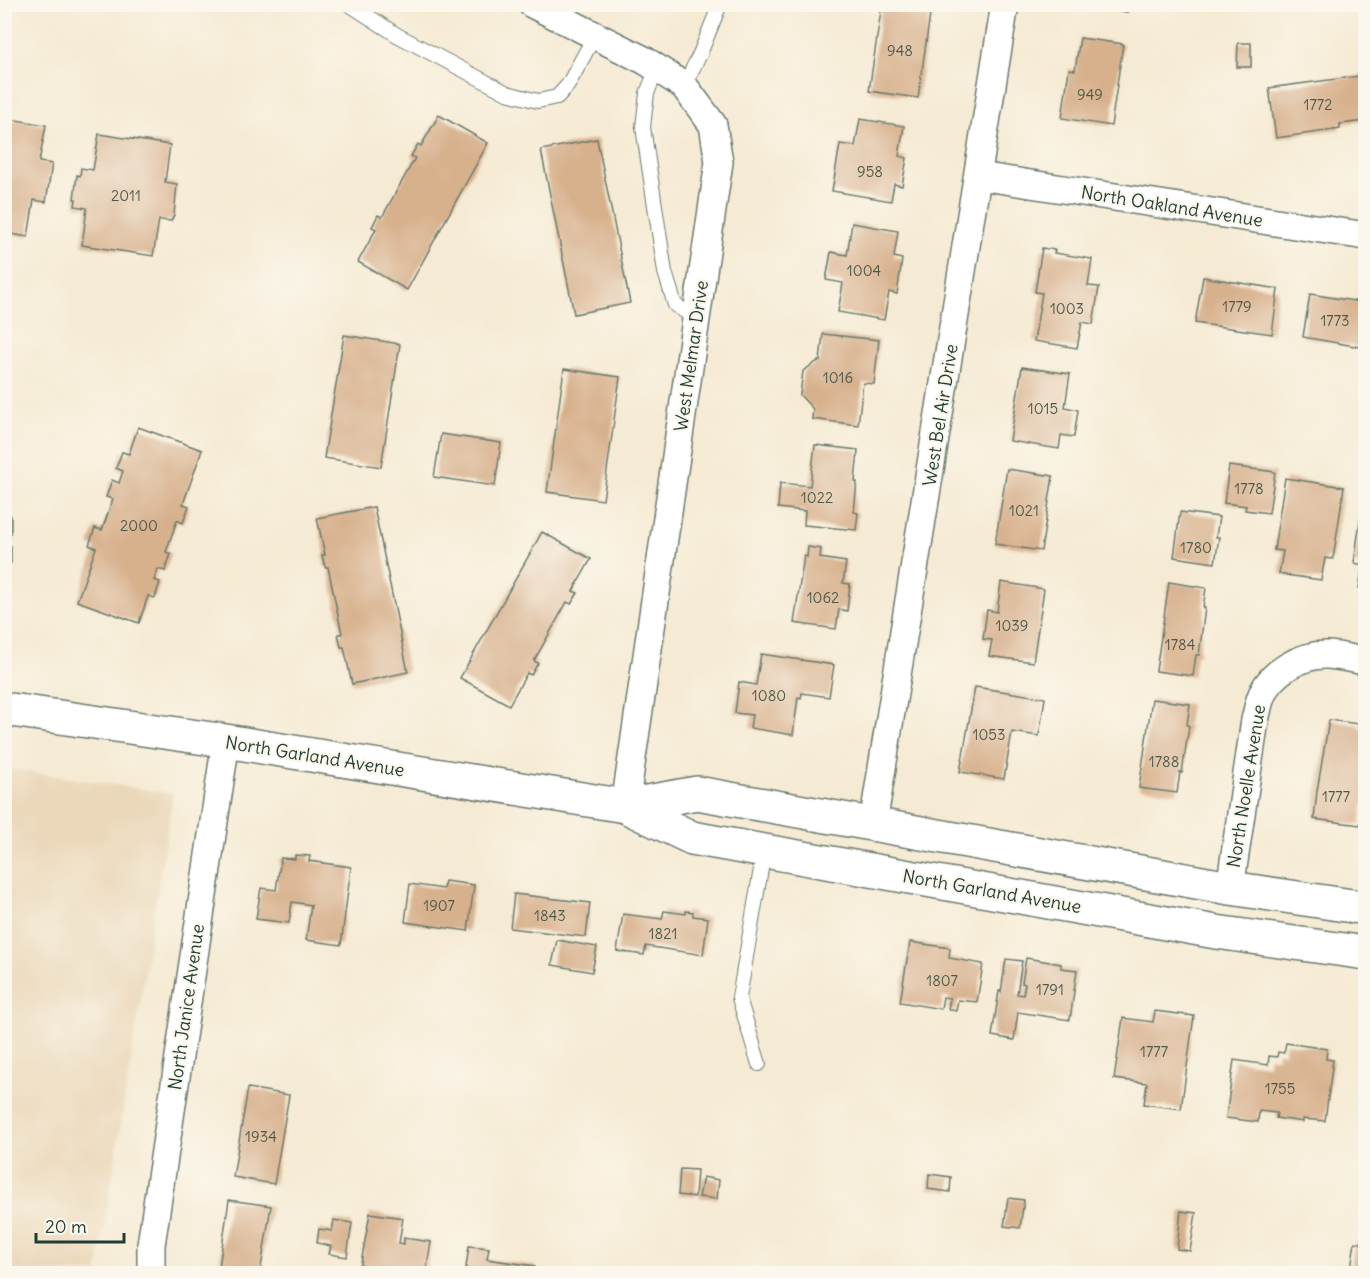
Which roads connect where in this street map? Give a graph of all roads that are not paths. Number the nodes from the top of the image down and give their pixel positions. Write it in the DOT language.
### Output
graph roads {
  1 [pos="349,4"];
  2 [pos="532,4"];
  3 [pos="720,4"];
  4 [pos="1005,4"];
  5 [pos="595,36"];
  6 [pos="657,69"];
  7 [pos="684,86"];
  8 [pos="979,176"];
  9 [pos="1365,236"];
  10 [pos="697,319"];
  11 [pos="1365,661"];
  12 [pos="4,709"];
  13 [pos="226,741"];
  14 [pos="625,806"];
  15 [pos="873,824"];
  16 [pos="764,851"];
  17 [pos="1230,888"];
  18 [pos="1365,908"];
  19 [pos="1365,952"];
  20 [pos="759,1064"];
  21 [pos="151,1274"];
  1 -- 5 [label="lane"];
  2 -- 5 [label="street, West Melmar Drive"];
  3 -- 7 [label="lane"];
  4 -- 8 [label="street, West Bel Air Drive"];
  5 -- 6 [label="street, West Melmar Drive"];
  6 -- 7 [label="street, West Melmar Drive"];
  6 -- 10 [label="lane"];
  7 -- 10 [label="street, West Melmar Drive"];
  8 -- 9 [label="street, North Oakland Avenue"];
  8 -- 15 [label="street, West Bel Air Drive"];
  10 -- 14 [label="street, West Melmar Drive"];
  11 -- 17 [label="street, North Noelle Avenue"];
  12 -- 13 [label="main road, North Garland Avenue"];
  13 -- 14 [label="main road, North Garland Avenue"];
  13 -- 21 [label="street, North Janice Avenue"];
  14 -- 15 [label="main road, North Garland Avenue"];
  14 -- 16 [label="main road, North Garland Avenue"];
  15 -- 17 [label="main road, North Garland Avenue"];
  16 -- 19 [label="main road, North Garland Avenue"];
  16 -- 20 [label="lane"];
  17 -- 18 [label="main road, North Garland Avenue"];
}
